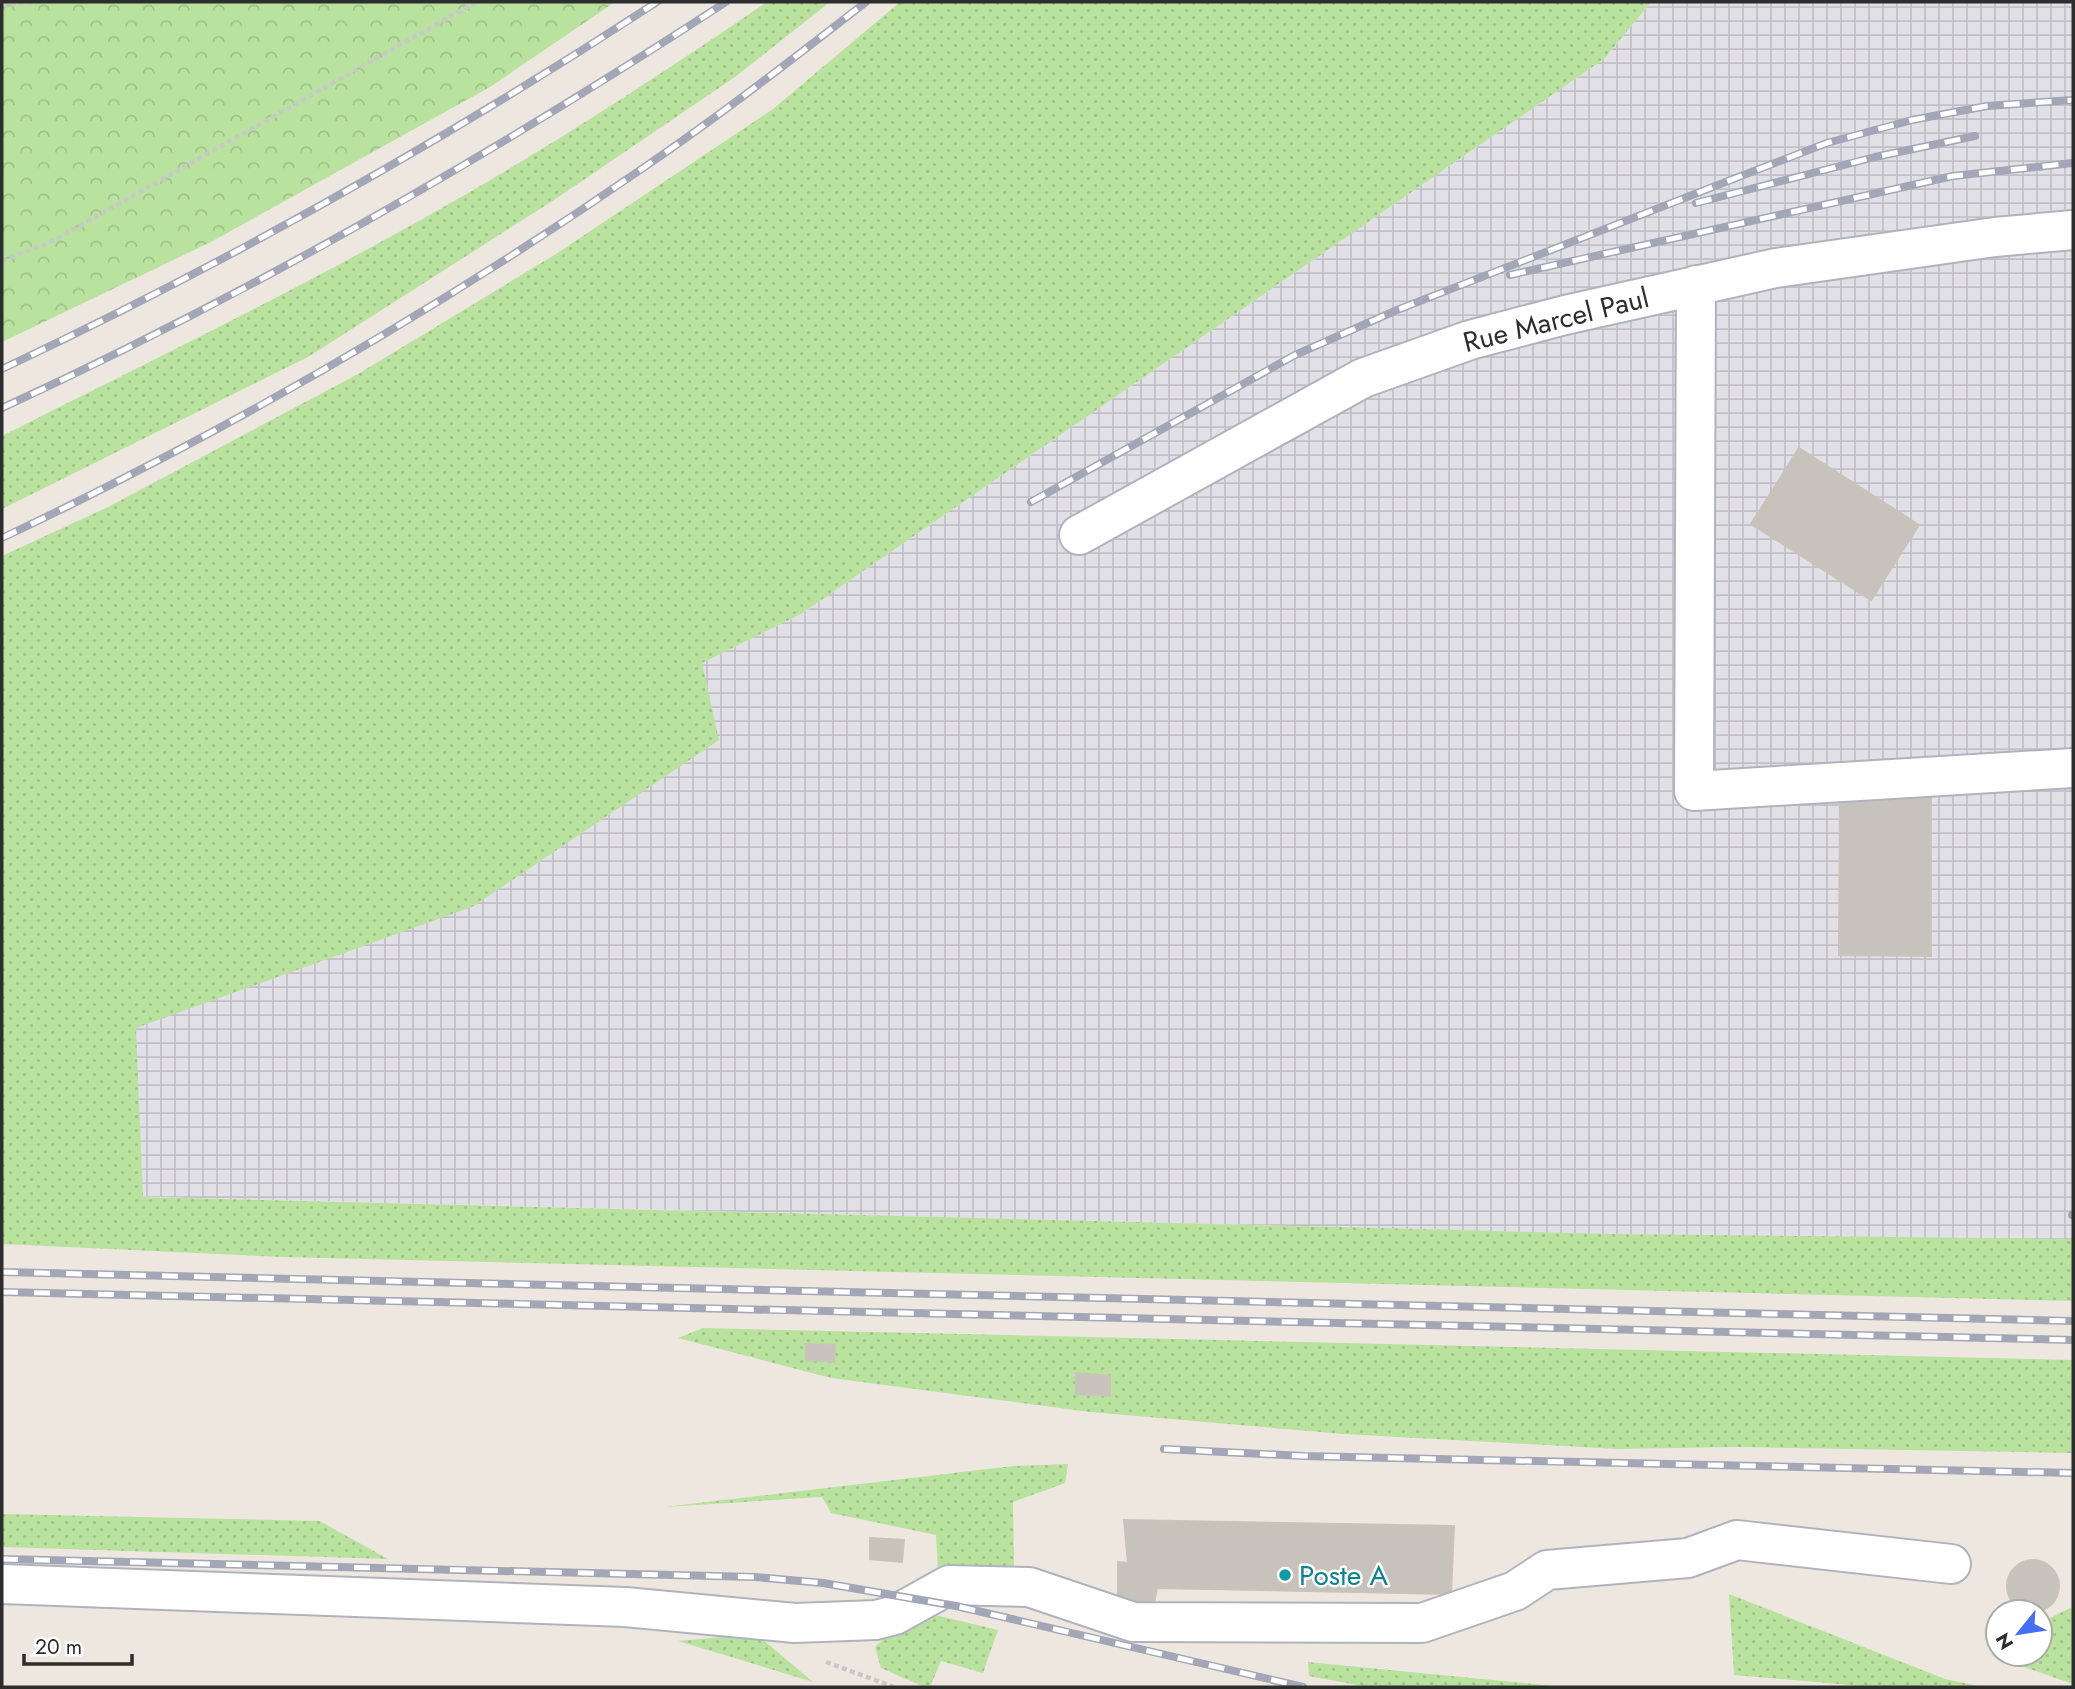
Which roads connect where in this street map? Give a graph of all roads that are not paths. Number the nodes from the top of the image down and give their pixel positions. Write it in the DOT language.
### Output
graph roads {
  1 [pos="2073,230"];
  2 [pos="1696,285"];
  3 [pos="1079,535"];
  4 [pos="2073,768"];
  5 [pos="1951,1563"];
  6 [pos="2,1584"];
  1 -- 2 [label="street, Rue Marcel Paul"];
  2 -- 3 [label="street, Rue Marcel Paul"];
  2 -- 4 [label="street"];
  5 -- 6 [label="street"];
}
